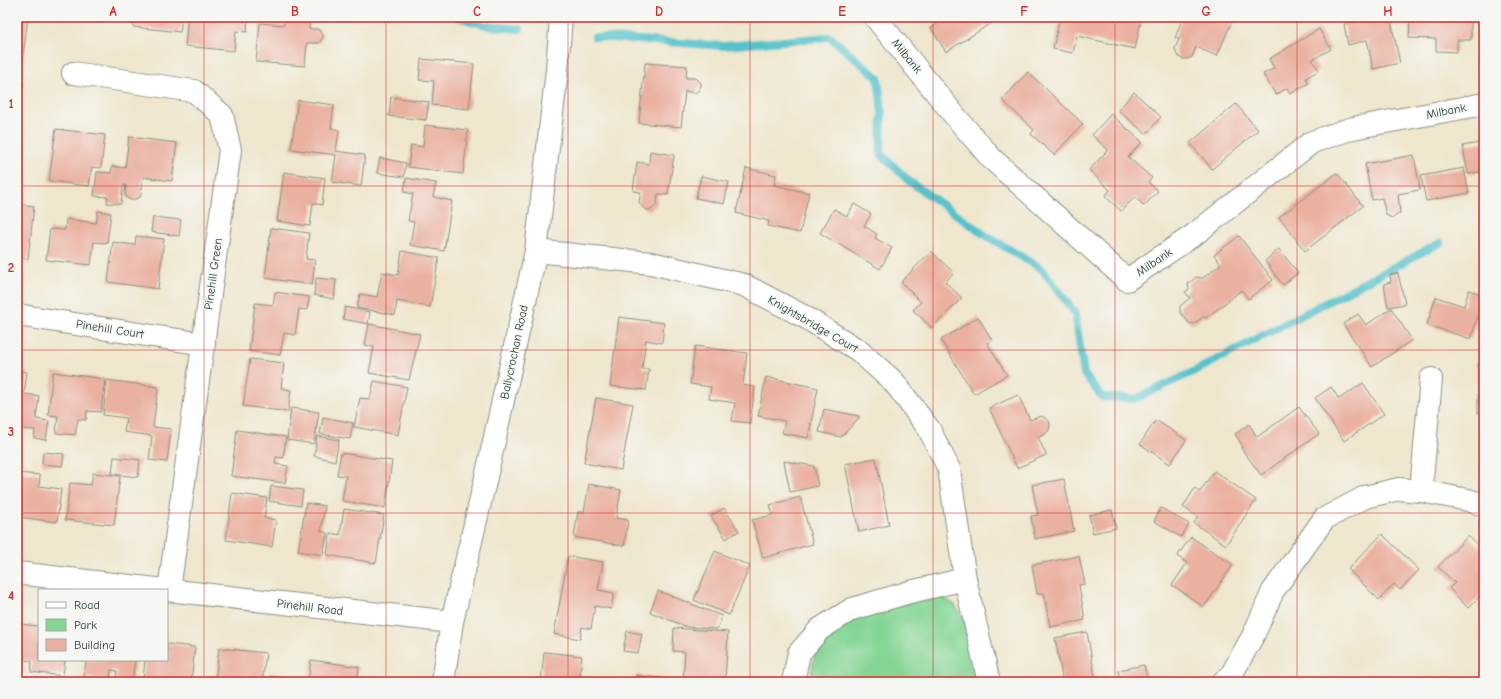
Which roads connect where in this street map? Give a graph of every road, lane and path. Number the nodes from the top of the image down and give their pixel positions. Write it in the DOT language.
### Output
graph roads {
  1 [pos="561,17"];
  2 [pos="875,17"];
  3 [pos="73,73"];
  4 [pos="1484,104"];
  5 [pos="536,251"];
  6 [pos="17,315"];
  7 [pos="204,344"];
  8 [pos="1430,379"];
  9 [pos="1421,491"];
  10 [pos="1484,505"];
  11 [pos="17,573"];
  12 [pos="965,579"];
  13 [pos="158,589"];
  14 [pos="167,589"];
  15 [pos="168,590"];
  16 [pos="452,622"];
  17 [pos="1230,680"];
  18 [pos="443,682"];
  19 [pos="793,682"];
  20 [pos="989,682"];
  1 -- 5 [label="street, Ballycrochan Road"];
  2 -- 4 [label="street, Milbank"];
  3 -- 7 [label="street, Pinehill Green"];
  5 -- 12 [label="street, Knightsbridge Court"];
  5 -- 16 [label="street, Ballycrochan Road"];
  6 -- 7 [label="street, Pinehill Court"];
  7 -- 14 [label="street, Pinehill Green"];
  8 -- 9 [label="street"];
  9 -- 10 [label="street"];
  9 -- 17 [label="street"];
  11 -- 13 [label="street, Pinehill Road"];
  12 -- 19 [label="street"];
  12 -- 20 [label="street, Knightsbridge Court"];
  15 -- 16 [label="street, Pinehill Road"];
  16 -- 18 [label="street, Ballycrochan Road"];
}
